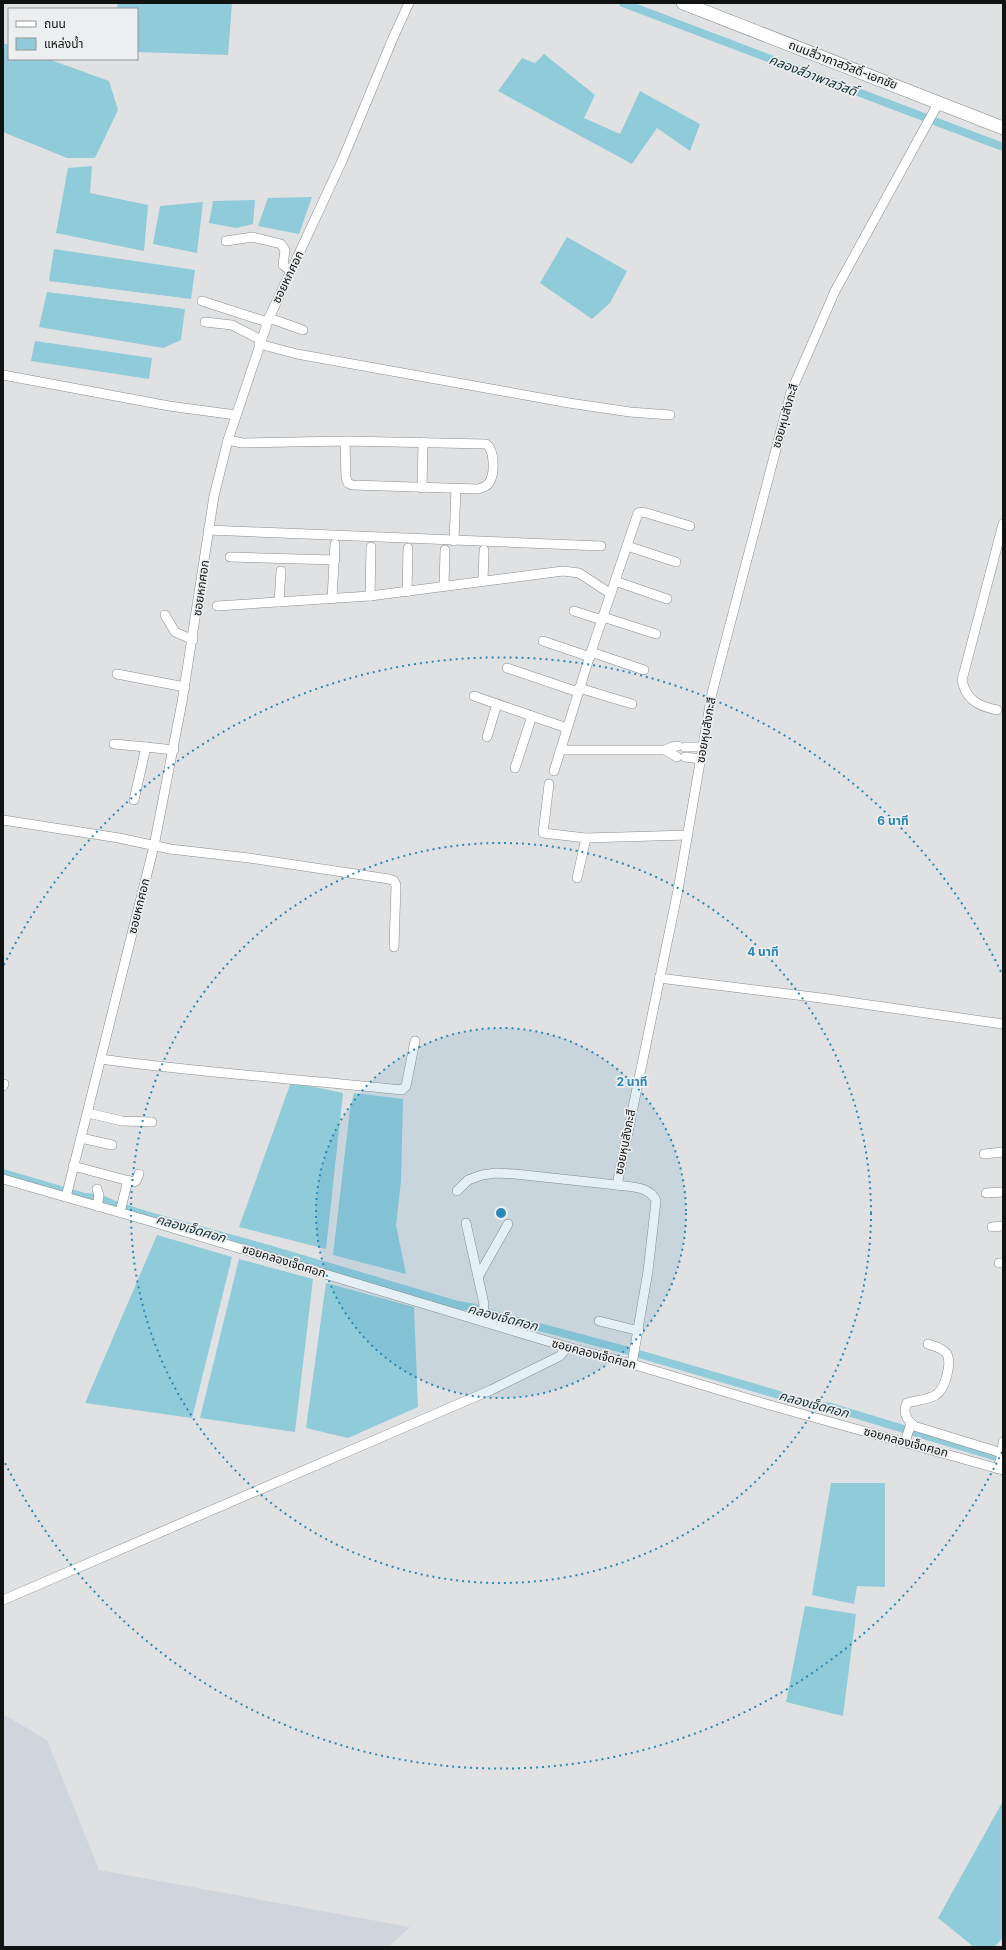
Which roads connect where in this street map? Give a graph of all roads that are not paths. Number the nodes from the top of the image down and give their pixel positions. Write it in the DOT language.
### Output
graph roads {
  1 [pos="409,3"];
  2 [pos="683,3"];
  3 [pos="938,105"];
  4 [pos="1003,128"];
  5 [pos="226,241"];
  6 [pos="291,270"];
  7 [pos="202,301"];
  8 [pos="270,320"];
  9 [pos="205,322"];
  10 [pos="303,330"];
  11 [pos="264,345"];
  12 [pos="3,375"];
  13 [pos="236,415"];
  14 [pos="670,415"];
  15 [pos="345,441"];
  16 [pos="234,442"];
  17 [pos="423,442"];
  18 [pos="422,488"];
  19 [pos="456,489"];
  20 [pos="1003,524"];
  21 [pos="690,526"];
  22 [pos="215,530"];
  23 [pos="454,541"];
  24 [pos="336,544"];
  25 [pos="601,546"];
  26 [pos="626,546"];
  27 [pos="371,547"];
  28 [pos="408,548"];
  29 [pos="446,550"];
  30 [pos="484,550"];
  31 [pos="230,557"];
  32 [pos="334,560"];
  33 [pos="676,562"];
  34 [pos="281,571"];
  35 [pos="483,581"];
  36 [pos="615,581"];
  37 [pos="444,586"];
  38 [pos="407,592"];
  39 [pos="610,594"];
  40 [pos="370,596"];
  41 [pos="667,598"];
  42 [pos="332,599"];
  43 [pos="279,602"];
  44 [pos="217,606"];
  45 [pos="574,611"];
  46 [pos="164,615"];
  47 [pos="602,618"];
  48 [pos="656,634"];
  49 [pos="193,640"];
  50 [pos="543,641"];
  51 [pos="590,654"];
  52 [pos="507,668"];
  53 [pos="644,670"];
  54 [pos="117,674"];
  55 [pos="185,687"];
  56 [pos="579,690"];
  57 [pos="474,696"];
  58 [pos="497,704"];
  59 [pos="632,704"];
  60 [pos="997,710"];
  61 [pos="532,716"];
  62 [pos="567,728"];
  63 [pos="487,737"];
  64 [pos="114,744"];
  65 [pos="146,747"];
  66 [pos="702,747"];
  67 [pos="174,750"];
  68 [pos="560,750"];
  69 [pos="665,750"];
  70 [pos="700,759"];
  71 [pos="515,768"];
  72 [pos="554,771"];
  73 [pos="549,784"];
  74 [pos="134,800"];
  75 [pos="3,820"];
  76 [pos="688,835"];
  77 [pos="586,838"];
  78 [pos="161,847"];
  79 [pos="577,878"];
  80 [pos="394,947"];
  81 [pos="665,978"];
  82 [pos="1003,1024"];
  83 [pos="415,1040"];
  84 [pos="101,1059"];
  85 [pos="94,1115"];
  86 [pos="152,1122"];
  87 [pos="87,1139"];
  88 [pos="112,1145"];
  89 [pos="1003,1152"];
  90 [pos="984,1154"];
  91 [pos="80,1167"];
  92 [pos="138,1174"];
  93 [pos="3,1179"];
  94 [pos="128,1180"];
  95 [pos="617,1185"];
  96 [pos="457,1191"];
  97 [pos="1003,1192"];
  98 [pos="986,1193"];
  99 [pos="66,1197"];
  100 [pos="121,1208"];
  101 [pos="466,1223"];
  102 [pos="508,1224"];
  103 [pos="1003,1226"];
  104 [pos="992,1227"];
  105 [pos="478,1277"];
  106 [pos="483,1315"];
  107 [pos="599,1321"];
  108 [pos="639,1331"];
  109 [pos="928,1344"];
  110 [pos="567,1347"];
  111 [pos="634,1358"];
  112 [pos="910,1426"];
  113 [pos="905,1442"];
  114 [pos="1003,1442"];
  115 [pos="1002,1458"];
  116 [pos="3,1600"];
  1 -- 6 [label="street, ซอยหกศอก"];
  2 -- 3 [label="street, ถนนสี่วาภาสวัสดิ์-เอกชัย"];
  3 -- 4 [label="street, ถนนสี่วาภาสวัสดิ์-เอกชัย"];
  3 -- 66 [label="street, ซอยหุบสังกะสี"];
  5 -- 6 [label="street"];
  6 -- 8 [label="street, ซอยหกศอก"];
  7 -- 8 [label="street"];
  8 -- 10 [label="street"];
  8 -- 11 [label="street, ซอยหกศอก"];
  9 -- 11 [label="street"];
  11 -- 13 [label="street, ซอยหกศอก"];
  11 -- 14 [label="street"];
  12 -- 13 [label="street"];
  13 -- 16 [label="street, ซอยหกศอก"];
  15 -- 16 [label="street"];
  15 -- 17 [label="street"];
  15 -- 18 [label="street"];
  16 -- 22 [label="street, ซอยหกศอก"];
  17 -- 18 [label="street"];
  17 -- 19 [label="street"];
  18 -- 19 [label="street"];
  19 -- 23 [label="street"];
  20 -- 60 [label="street"];
  21 -- 26 [label="street"];
  22 -- 23 [label="street"];
  22 -- 49 [label="street, ซอยหกศอก"];
  23 -- 25 [label="street"];
  24 -- 32 [label="street"];
  26 -- 33 [label="street"];
  26 -- 36 [label="street"];
  27 -- 40 [label="street"];
  28 -- 38 [label="street"];
  29 -- 37 [label="street"];
  30 -- 35 [label="street"];
  31 -- 32 [label="street"];
  32 -- 42 [label="street"];
  34 -- 43 [label="street"];
  35 -- 37 [label="street"];
  35 -- 39 [label="street"];
  36 -- 39 [label="street"];
  36 -- 41 [label="street"];
  37 -- 38 [label="street"];
  38 -- 40 [label="street"];
  39 -- 47 [label="street"];
  40 -- 42 [label="street"];
  42 -- 43 [label="street"];
  43 -- 44 [label="street"];
  45 -- 47 [label="street"];
  46 -- 49 [label="street"];
  47 -- 48 [label="street"];
  47 -- 51 [label="street"];
  49 -- 55 [label="street, ซอยหกศอก"];
  50 -- 51 [label="street"];
  51 -- 53 [label="street"];
  51 -- 56 [label="street"];
  52 -- 56 [label="street"];
  54 -- 55 [label="street"];
  55 -- 67 [label="street, ซอยหกศอก"];
  56 -- 59 [label="street"];
  56 -- 62 [label="street"];
  57 -- 58 [label="street"];
  58 -- 61 [label="street"];
  58 -- 63 [label="street"];
  61 -- 62 [label="street"];
  61 -- 71 [label="street"];
  62 -- 68 [label="street"];
  64 -- 65 [label="street"];
  65 -- 67 [label="street"];
  65 -- 74 [label="street"];
  66 -- 69 [label="street"];
  66 -- 70 [label="street, ซอยหุบสังกะสี"];
  67 -- 78 [label="street, ซอยหกศอก"];
  68 -- 69 [label="street"];
  68 -- 72 [label="street"];
  69 -- 70 [label="street"];
  70 -- 76 [label="street, ซอยหุบสังกะสี"];
  73 -- 77 [label="street"];
  75 -- 78 [label="street"];
  76 -- 77 [label="street"];
  76 -- 81 [label="street, ซอยหุบสังกะสี"];
  77 -- 79 [label="street"];
  78 -- 80 [label="street"];
  78 -- 84 [label="street, ซอยหกศอก"];
  81 -- 82 [label="street"];
  81 -- 95 [label="street, ซอยหุบสังกะสี"];
  83 -- 84 [label="street"];
  84 -- 85 [label="street, ซอยหกศอก"];
  85 -- 86 [label="street"];
  85 -- 87 [label="street, ซอยหกศอก"];
  87 -- 88 [label="street"];
  87 -- 91 [label="street, ซอยหกศอก"];
  89 -- 90 [label="street"];
  91 -- 94 [label="street"];
  91 -- 99 [label="street, ซอยหกศอก"];
  92 -- 94 [label="street"];
  93 -- 99 [label="street, ซอยคลองเจ็ดศอก"];
  94 -- 100 [label="street"];
  95 -- 96 [label="street"];
  95 -- 108 [label="street, ซอยหุบสังกะสี"];
  97 -- 98 [label="street"];
  99 -- 100 [label="street, ซอยคลองเจ็ดศอก"];
  100 -- 106 [label="street, ซอยคลองเจ็ดศอก"];
  101 -- 105 [label="street"];
  102 -- 105 [label="street"];
  103 -- 104 [label="street"];
  105 -- 106 [label="street"];
  106 -- 110 [label="street, ซอยคลองเจ็ดศอก"];
  107 -- 108 [label="street"];
  108 -- 111 [label="street, ซอยหุบสังกะสี"];
  109 -- 112 [label="street"];
  110 -- 111 [label="street, ซอยคลองเจ็ดศอก"];
  110 -- 116 [label="street"];
  111 -- 113 [label="street, ซอยคลองเจ็ดศอก"];
  112 -- 113 [label="street"];
  112 -- 115 [label="street"];
  113 -- 115 [label="street, ซอยคลองเจ็ดศอก"];
  114 -- 115 [label="street"];
}
